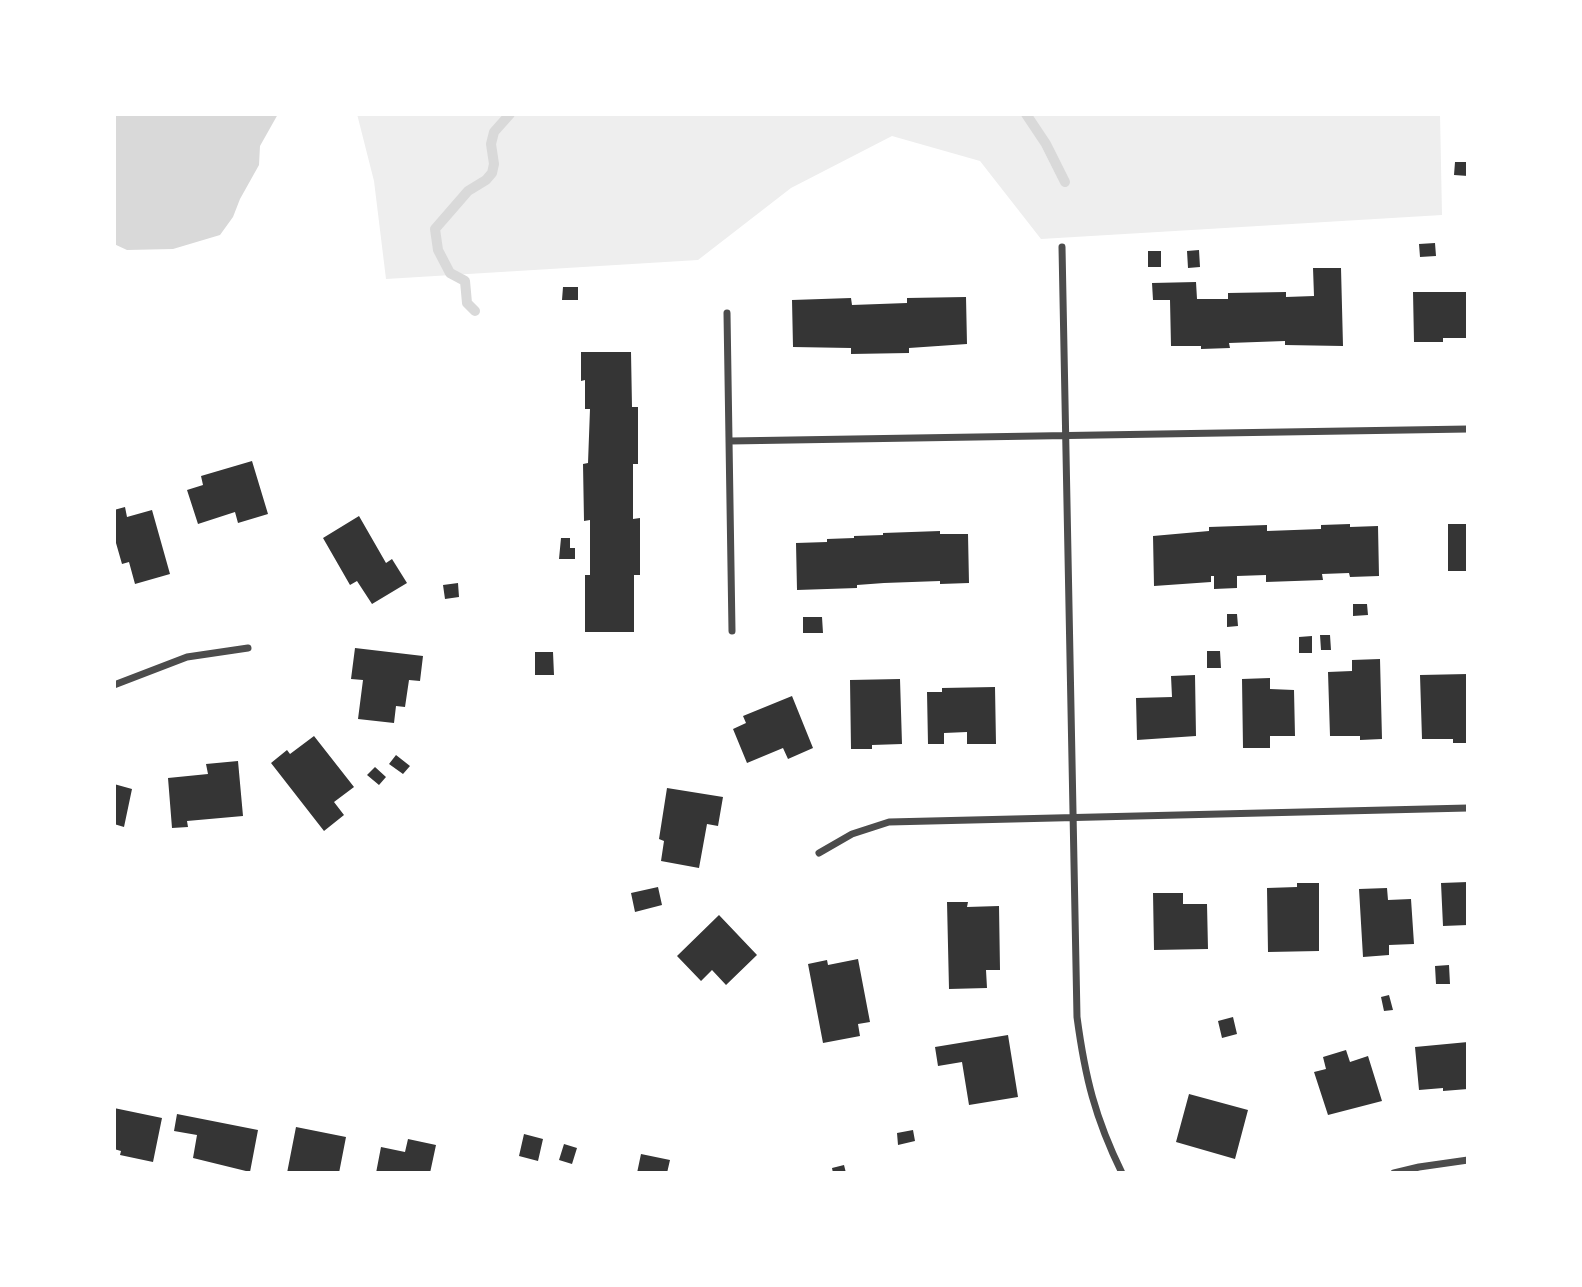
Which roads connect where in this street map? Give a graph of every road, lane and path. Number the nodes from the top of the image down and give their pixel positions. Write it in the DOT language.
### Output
graph roads {
  1 [pos="1062,247"];
  2 [pos="727,313"];
  3 [pos="1468,429"];
  4 [pos="1066,436"];
  5 [pos="730,441"];
  6 [pos="732,631"];
  7 [pos="248,648"];
  8 [pos="114,685"];
  9 [pos="1468,808"];
  10 [pos="1074,818"];
  11 [pos="819,853"];
  12 [pos="1468,1160"];
  13 [pos="1122,1173"];
  14 [pos="1394,1173"];
  1 -- 4 [label="street"];
  2 -- 5 [label="street"];
  3 -- 4 [label="street"];
  4 -- 5 [label="street"];
  4 -- 10 [label="street"];
  5 -- 6 [label="street"];
  7 -- 8 [label="street"];
  9 -- 10 [label="street"];
  10 -- 11 [label="street"];
  10 -- 13 [label="street"];
  12 -- 14 [label="street"];
}
